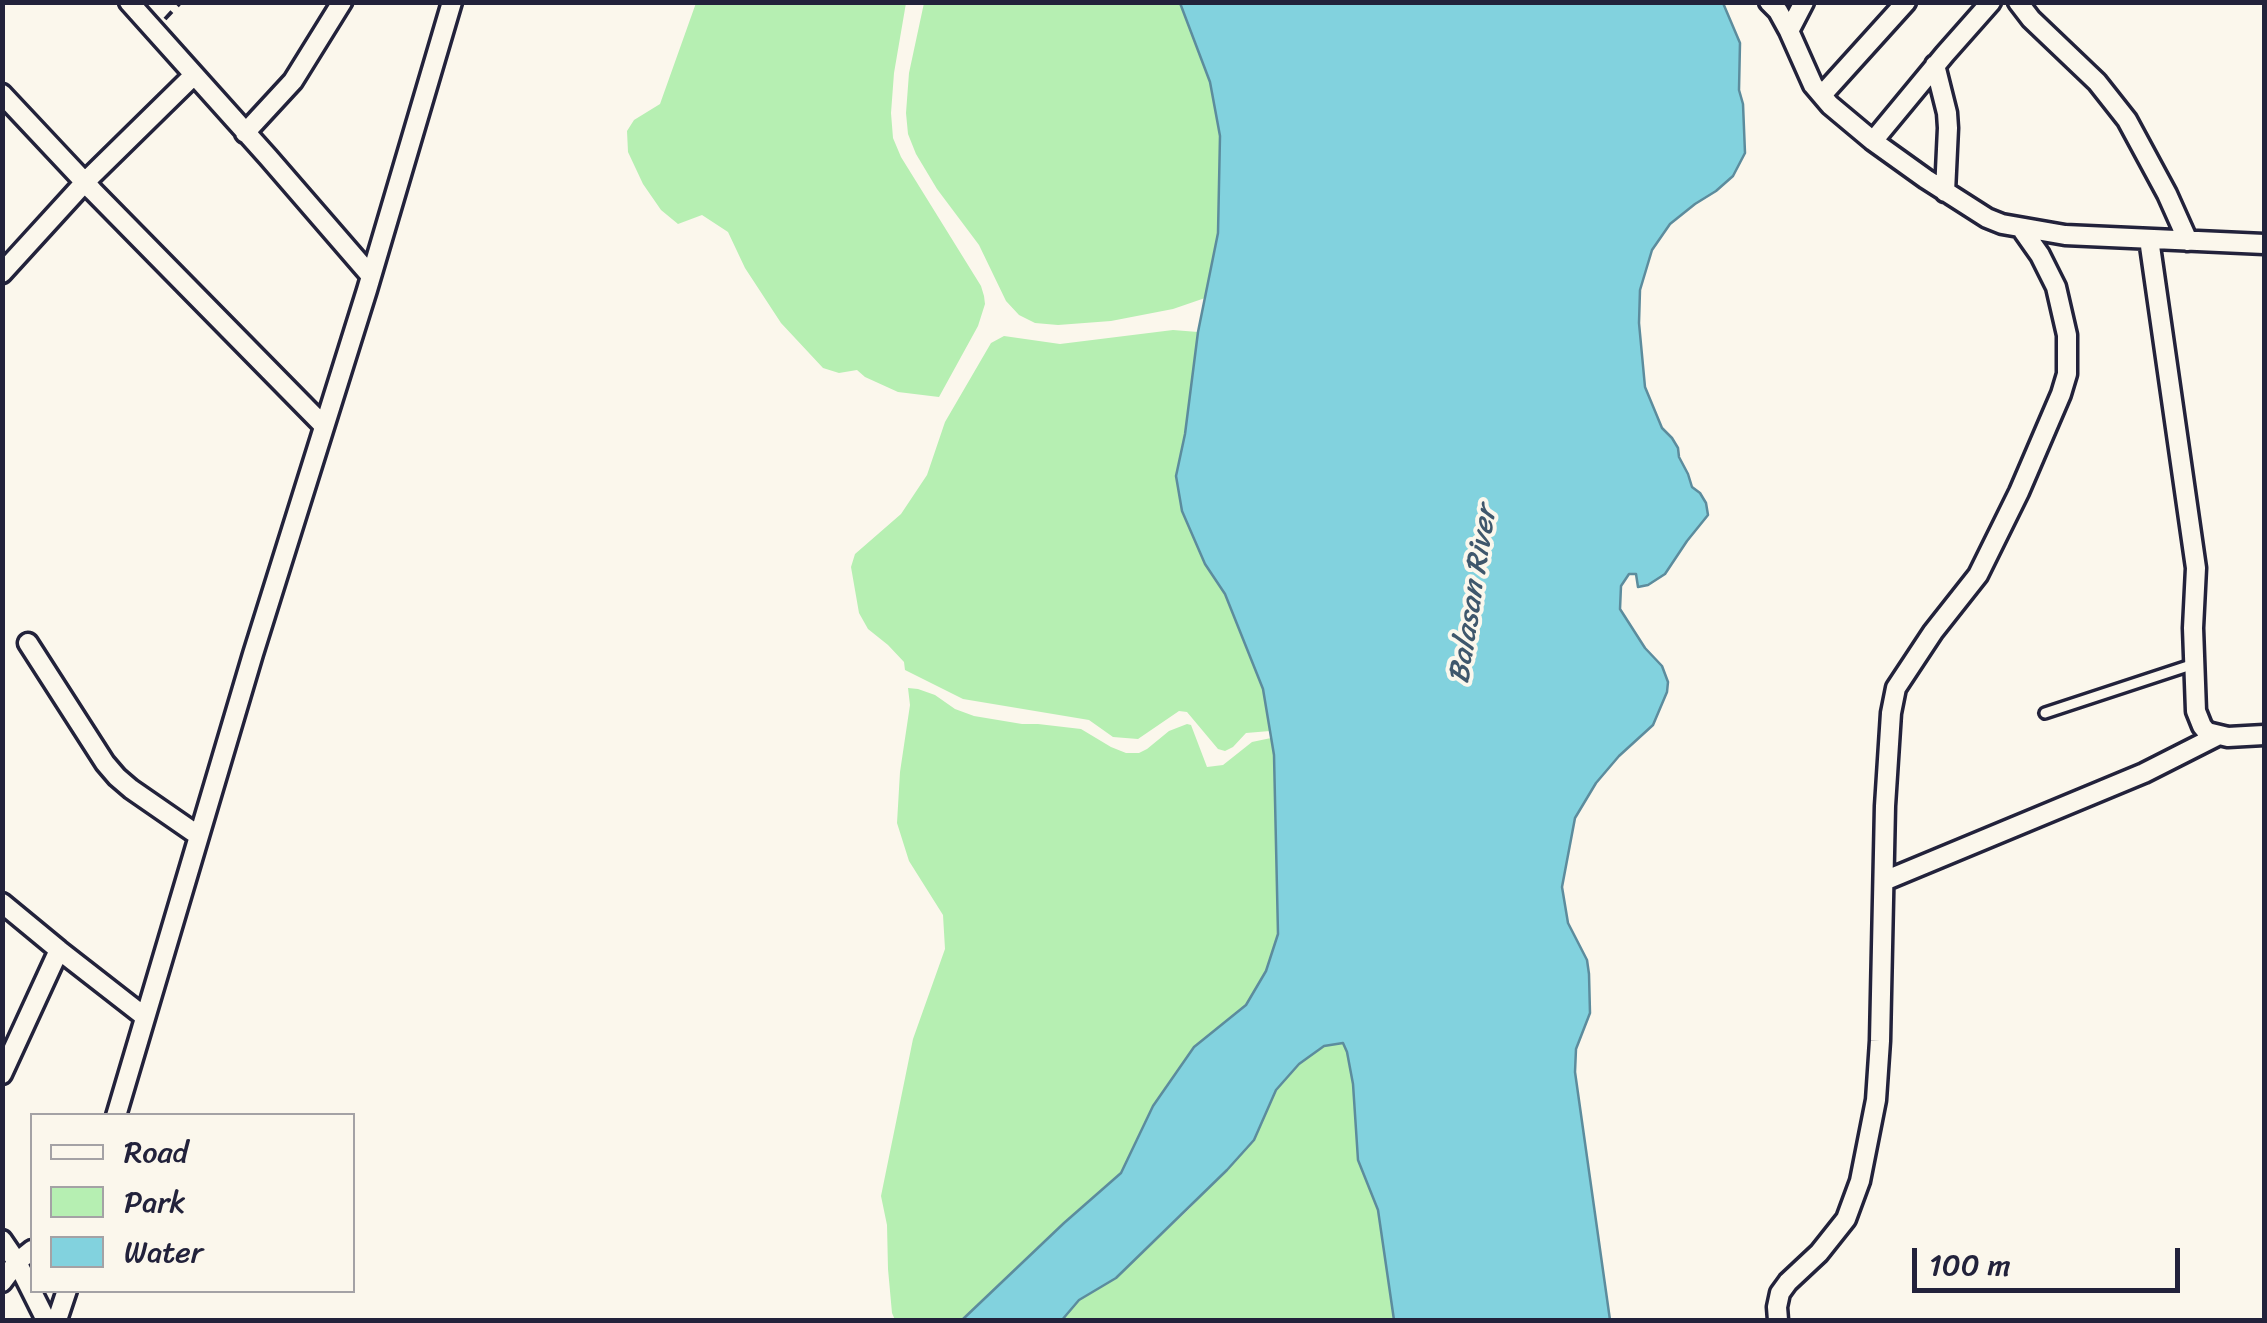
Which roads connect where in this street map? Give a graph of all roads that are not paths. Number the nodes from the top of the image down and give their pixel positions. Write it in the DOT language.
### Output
graph roads {
  1 [pos="129,2"];
  2 [pos="342,2"];
  3 [pos="452,2"];
  4 [pos="1770,2"];
  5 [pos="1804,2"];
  6 [pos="1906,2"];
  7 [pos="1992,2"];
  8 [pos="2018,2"];
  9 [pos="1790,31"];
  10 [pos="1936,65"];
  11 [pos="194,75"];
  12 [pos="2,94"];
  13 [pos="1822,95"];
  14 [pos="245,134"];
  15 [pos="1873,141"];
  16 [pos="86,182"];
  17 [pos="1946,192"];
  18 [pos="2021,228"];
  19 [pos="2149,239"];
  20 [pos="2188,241"];
  21 [pos="2264,244"];
  22 [pos="2,273"];
  23 [pos="371,276"];
  24 [pos="324,426"];
  25 [pos="28,643"];
  26 [pos="2194,664"];
  27 [pos="2046,713"];
  28 [pos="2264,735"];
  29 [pos="2217,736"];
  30 [pos="199,836"];
  31 [pos="1884,881"];
  32 [pos="2,903"];
  33 [pos="59,950"];
  34 [pos="145,1017"];
  35 [pos="2,1074"];
  36 [pos="117,1113"];
  37 [pos="2,1240"];
  38 [pos="30,1252"];
  39 [pos="17,1262"];
  40 [pos="2,1282"];
  41 [pos="30,1288"];
  42 [pos="32,1293"];
  43 [pos="65,1293"];
  44 [pos="46,1320"];
  45 [pos="57,1320"];
  46 [pos="1778,1320"];
  1 -- 11 [label="street"];
  2 -- 14 [label="street"];
  3 -- 23 [label="street"];
  4 -- 9 [label="street"];
  5 -- 9 [label="street"];
  6 -- 13 [label="street"];
  7 -- 10 [label="street"];
  8 -- 20 [label="street"];
  9 -- 13 [label="street"];
  10 -- 15 [label="street"];
  10 -- 17 [label="street"];
  11 -- 14 [label="street"];
  11 -- 16 [label="street"];
  12 -- 16 [label="street"];
  13 -- 15 [label="street"];
  14 -- 23 [label="street"];
  15 -- 17 [label="street"];
  16 -- 22 [label="street"];
  16 -- 24 [label="street"];
  17 -- 18 [label="street"];
  18 -- 19 [label="street"];
  18 -- 31 [label="street"];
  19 -- 20 [label="street"];
  19 -- 26 [label="street"];
  20 -- 21 [label="street"];
  23 -- 24 [label="street"];
  24 -- 30 [label="street"];
  25 -- 30 [label="street"];
  26 -- 27 [label="lane"];
  26 -- 29 [label="street"];
  28 -- 29 [label="street"];
  29 -- 31 [label="street"];
  30 -- 34 [label="street"];
  31 -- 46 [label="street"];
  32 -- 33 [label="street"];
  33 -- 34 [label="street"];
  33 -- 35 [label="street"];
  34 -- 36 [label="street"];
  37 -- 39 [label="street"];
  38 -- 39 [label="street"];
  39 -- 40 [label="street"];
  39 -- 41 [label="street"];
  42 -- 44 [label="street"];
  43 -- 45 [label="street"];
}
